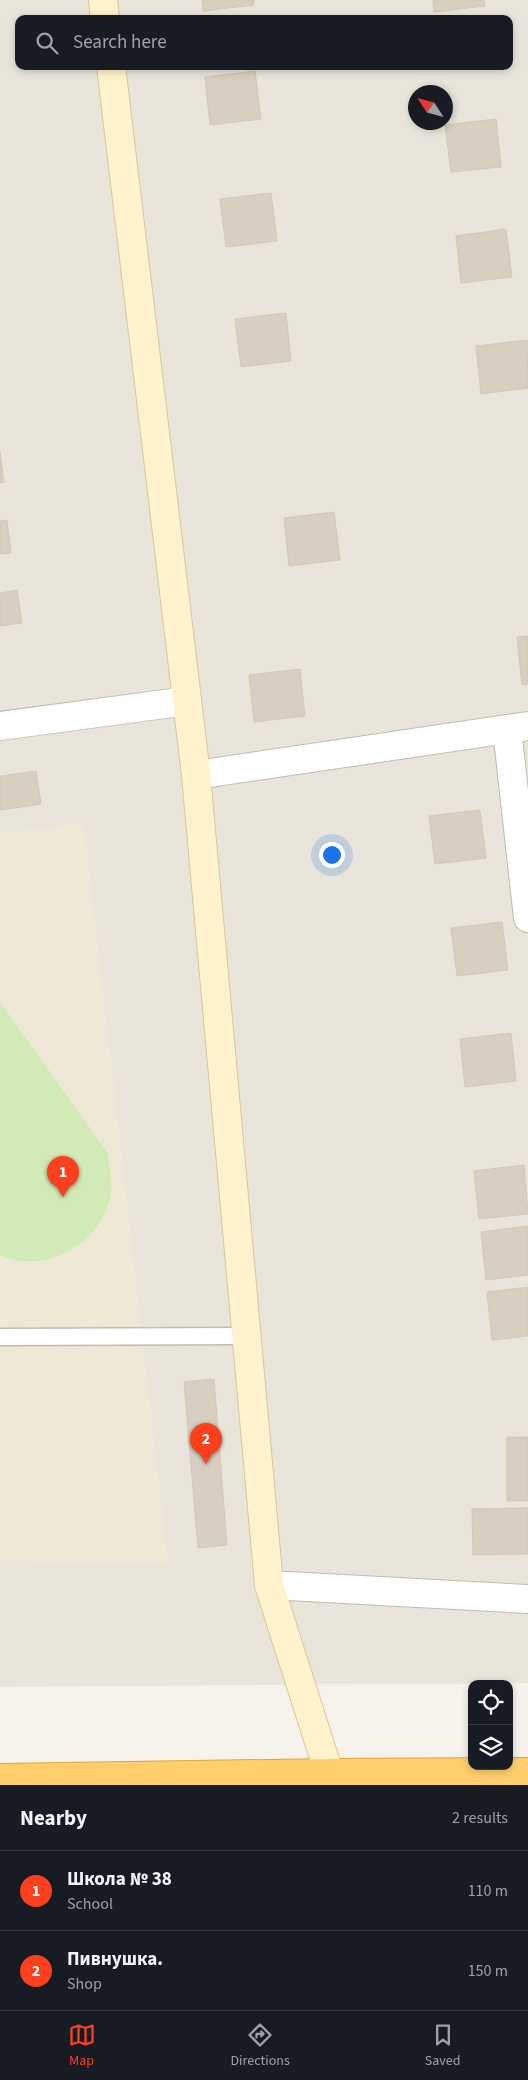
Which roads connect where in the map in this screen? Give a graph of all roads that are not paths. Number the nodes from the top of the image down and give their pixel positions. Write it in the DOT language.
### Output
graph roads {
  1 [pos="102,0"];
  2 [pos="104,15"];
  3 [pos="110,70"];
  4 [pos="187,702"];
  5 [pos="0,726"];
  6 [pos="517,728"];
  7 [pos="196,776"];
  8 [pos="528,918"];
  9 [pos="246,1336"];
  10 [pos="0,1337"];
  11 [pos="269,1585"];
  12 [pos="528,1599"];
  13 [pos="528,1772"];
  14 [pos="0,1778"];
  15 [pos="329,1779"];
  1 -- 2 [label="street"];
  3 -- 4 [label="street"];
  4 -- 5 [label="street"];
  4 -- 7 [label="street"];
  6 -- 7 [label="street"];
  6 -- 8 [label="street"];
  7 -- 9 [label="street"];
  9 -- 10 [label="lane"];
  9 -- 11 [label="street"];
  11 -- 12 [label="street"];
  11 -- 15 [label="street"];
  13 -- 15 [label="highway"];
  14 -- 15 [label="highway"];
}
